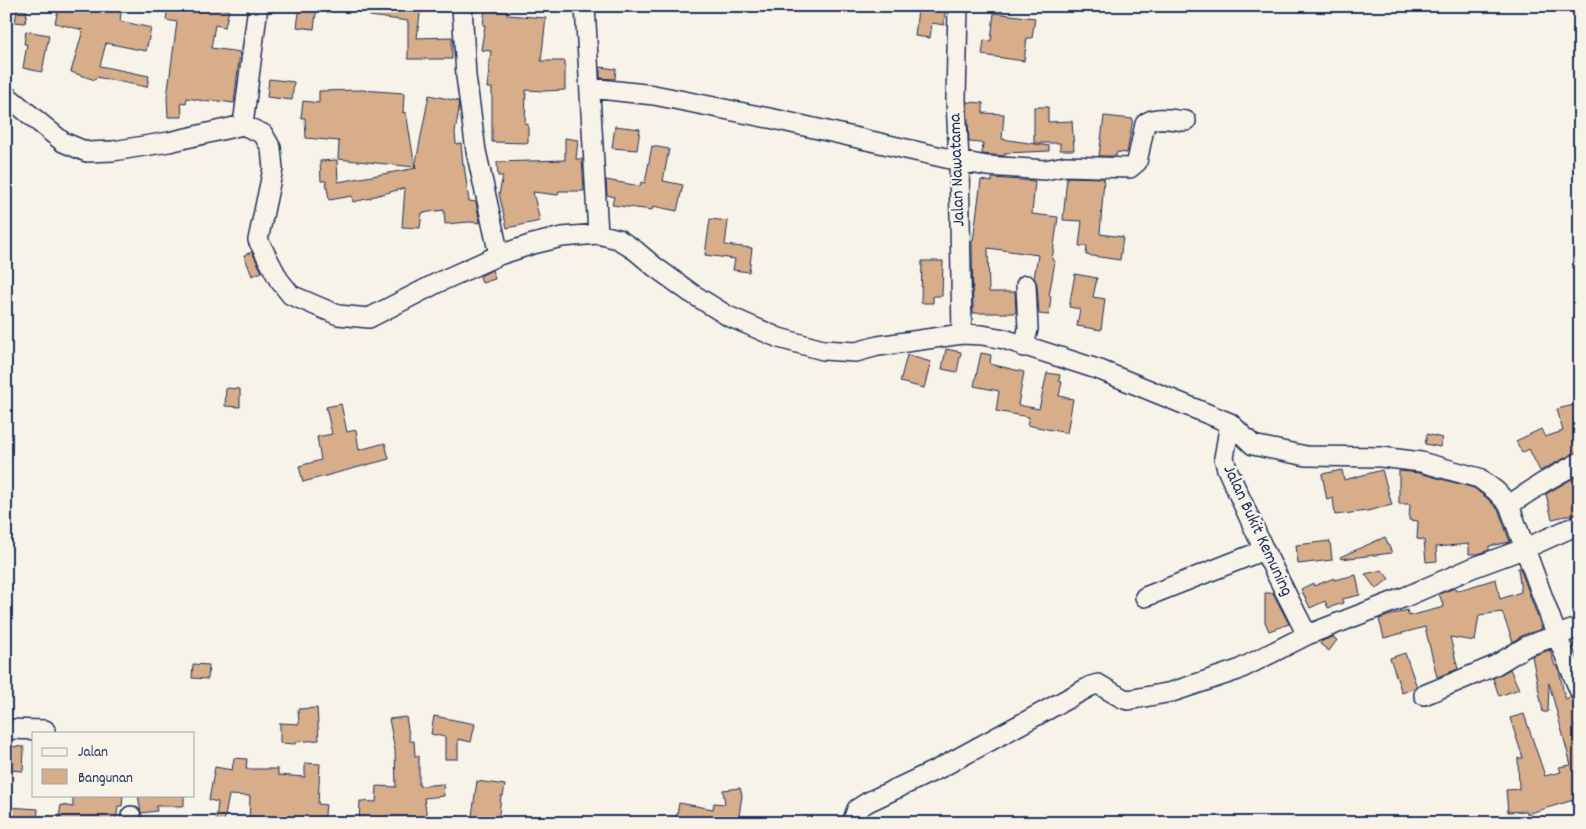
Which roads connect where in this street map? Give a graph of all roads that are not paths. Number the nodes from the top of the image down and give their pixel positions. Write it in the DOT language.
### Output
graph roads {
  1 [pos="258,6"];
  2 [pos="462,6"];
  3 [pos="585,6"];
  4 [pos="958,6"];
  5 [pos="590,88"];
  6 [pos="6,95"];
  7 [pos="1186,121"];
  8 [pos="243,125"];
  9 [pos="959,161"];
  10 [pos="598,234"];
  11 [pos="499,255"];
  12 [pos="1026,285"];
  13 [pos="962,334"];
  14 [pos="1024,347"];
  15 [pos="1230,423"];
  16 [pos="1580,462"];
  17 [pos="1509,505"];
  18 [pos="1580,524"];
  19 [pos="1526,548"];
  20 [pos="1264,550"];
  21 [pos="1144,597"];
  22 [pos="1580,628"];
  23 [pos="1307,635"];
  24 [pos="1557,636"];
  25 [pos="1580,692"];
  26 [pos="1424,695"];
  27 [pos="6,729"];
  28 [pos="46,730"];
  29 [pos="852,823"];
  1 -- 8 [label="street"];
  2 -- 11 [label="street"];
  3 -- 5 [label="street"];
  4 -- 9 [label="street, Jalan Nawatama"];
  5 -- 9 [label="street"];
  5 -- 10 [label="street"];
  6 -- 8 [label="street"];
  7 -- 9 [label="street"];
  8 -- 11 [label="street"];
  9 -- 13 [label="street, Jalan Nawatama"];
  10 -- 11 [label="street"];
  10 -- 13 [label="street"];
  12 -- 14 [label="street"];
  13 -- 14 [label="street"];
  14 -- 15 [label="street"];
  15 -- 17 [label="street"];
  15 -- 20 [label="street, Jalan Bukit Kemuning"];
  16 -- 17 [label="street"];
  17 -- 19 [label="street"];
  18 -- 19 [label="street"];
  19 -- 23 [label="street"];
  19 -- 24 [label="street"];
  20 -- 21 [label="street"];
  20 -- 23 [label="street, Jalan Bukit Kemuning"];
  22 -- 24 [label="street"];
  23 -- 29 [label="street"];
  24 -- 25 [label="street"];
  24 -- 26 [label="street"];
  27 -- 28 [label="street"];
}
